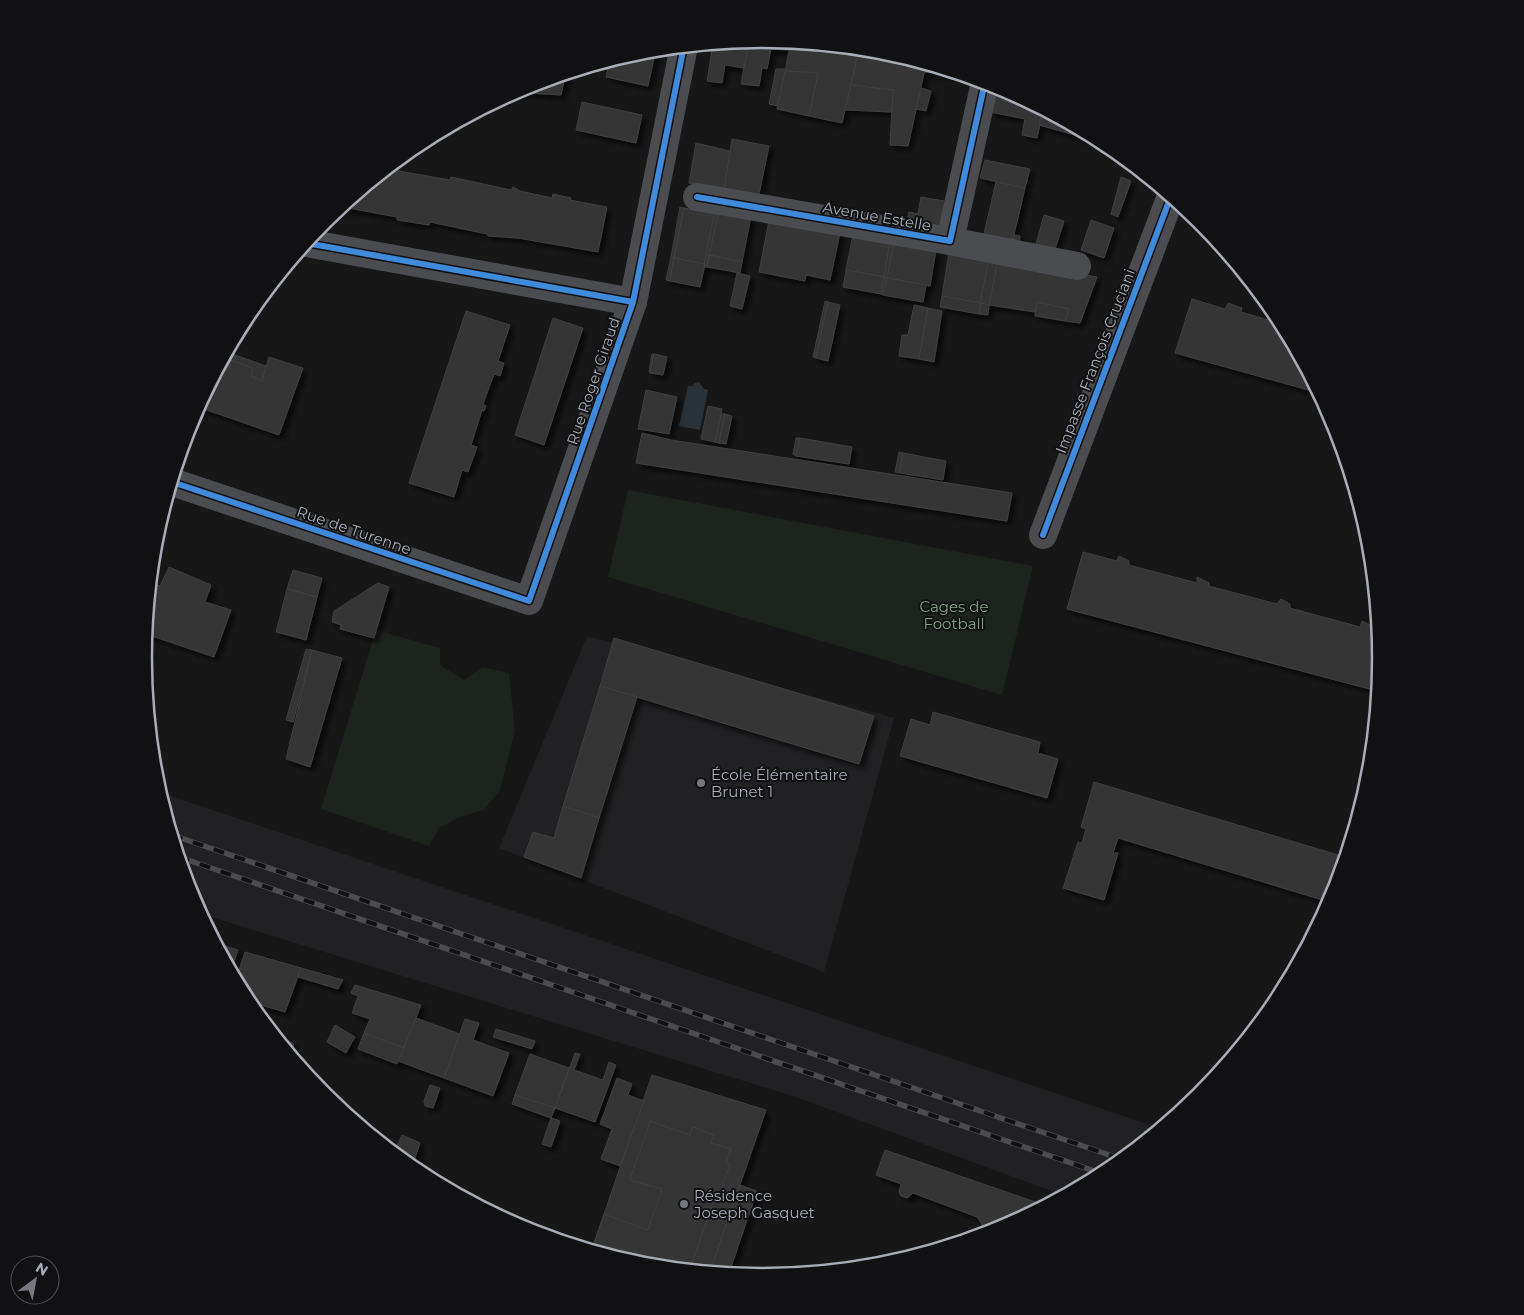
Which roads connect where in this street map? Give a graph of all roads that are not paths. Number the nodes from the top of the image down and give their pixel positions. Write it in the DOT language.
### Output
graph roads {
  1 [pos="683,53"];
  2 [pos="983,90"];
  3 [pos="697,197"];
  4 [pos="1168,203"];
  5 [pos="950,241"];
  6 [pos="313,244"];
  7 [pos="1077,266"];
  8 [pos="633,302"];
  9 [pos="178,484"];
  10 [pos="1043,535"];
  11 [pos="529,601"];
  1 -- 8 [label="street, Rue Roger Giraud"];
  2 -- 5 [label="street, Avenue Estelle"];
  3 -- 5 [label="street, Avenue Estelle"];
  4 -- 10 [label="street, Impasse François Cruciani"];
  5 -- 7 [label="street"];
  6 -- 8 [label="street"];
  8 -- 11 [label="street, Rue Roger Giraud"];
  9 -- 11 [label="street, Rue de Turenne"];
}
